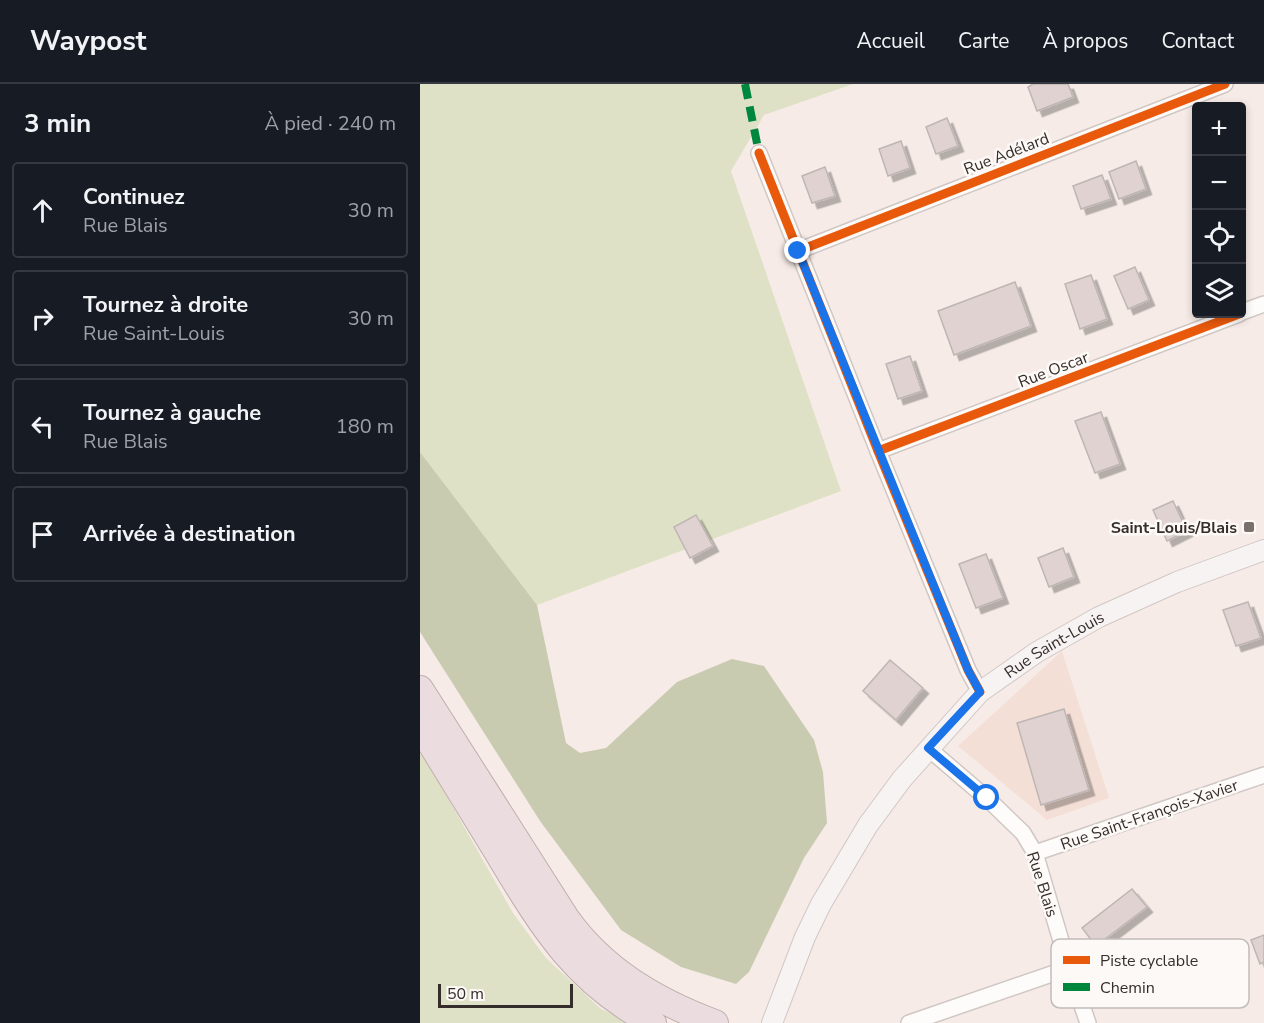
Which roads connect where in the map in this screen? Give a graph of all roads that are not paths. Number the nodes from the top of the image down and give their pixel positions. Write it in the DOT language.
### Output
graph roads {
  1 [pos="1225,84"];
  2 [pos="759,153"];
  3 [pos="798,251"];
  4 [pos="1264,303"];
  5 [pos="1246,310"];
  6 [pos="1227,318"];
  7 [pos="878,451"];
  8 [pos="1264,550"];
  9 [pos="420,689"];
  10 [pos="980,692"];
  11 [pos="420,726"];
  12 [pos="928,748"];
  13 [pos="1263,779"];
  14 [pos="1035,853"];
  15 [pos="1060,939"];
  16 [pos="1051,974"];
  17 [pos="1083,1008"];
  18 [pos="653,1023"];
  19 [pos="715,1023"];
  20 [pos="772,1023"];
  21 [pos="909,1023"];
  22 [pos="1088,1023"];
  1 -- 3 [label="street, Rue Adélard"];
  2 -- 3 [label="street"];
  3 -- 7 [label="street"];
  4 -- 5 [label="street, Rue Oscar"];
  6 -- 7 [label="street, Rue Oscar"];
  7 -- 10 [label="street"];
  8 -- 10 [label="main road, Rue Saint-Louis"];
  9 -- 19 [label="highway"];
  10 -- 12 [label="main road, Rue Saint-Louis"];
  11 -- 18 [label="highway"];
  12 -- 14 [label="street, Rue Blais"];
  12 -- 20 [label="main road, Rue Saint-Louis"];
  13 -- 14 [label="street, Rue Saint-François-Xavier"];
  14 -- 15 [label="street, Rue Blais"];
  16 -- 21 [label="street"];
  17 -- 22 [label="street, Rue Blais"];
}
